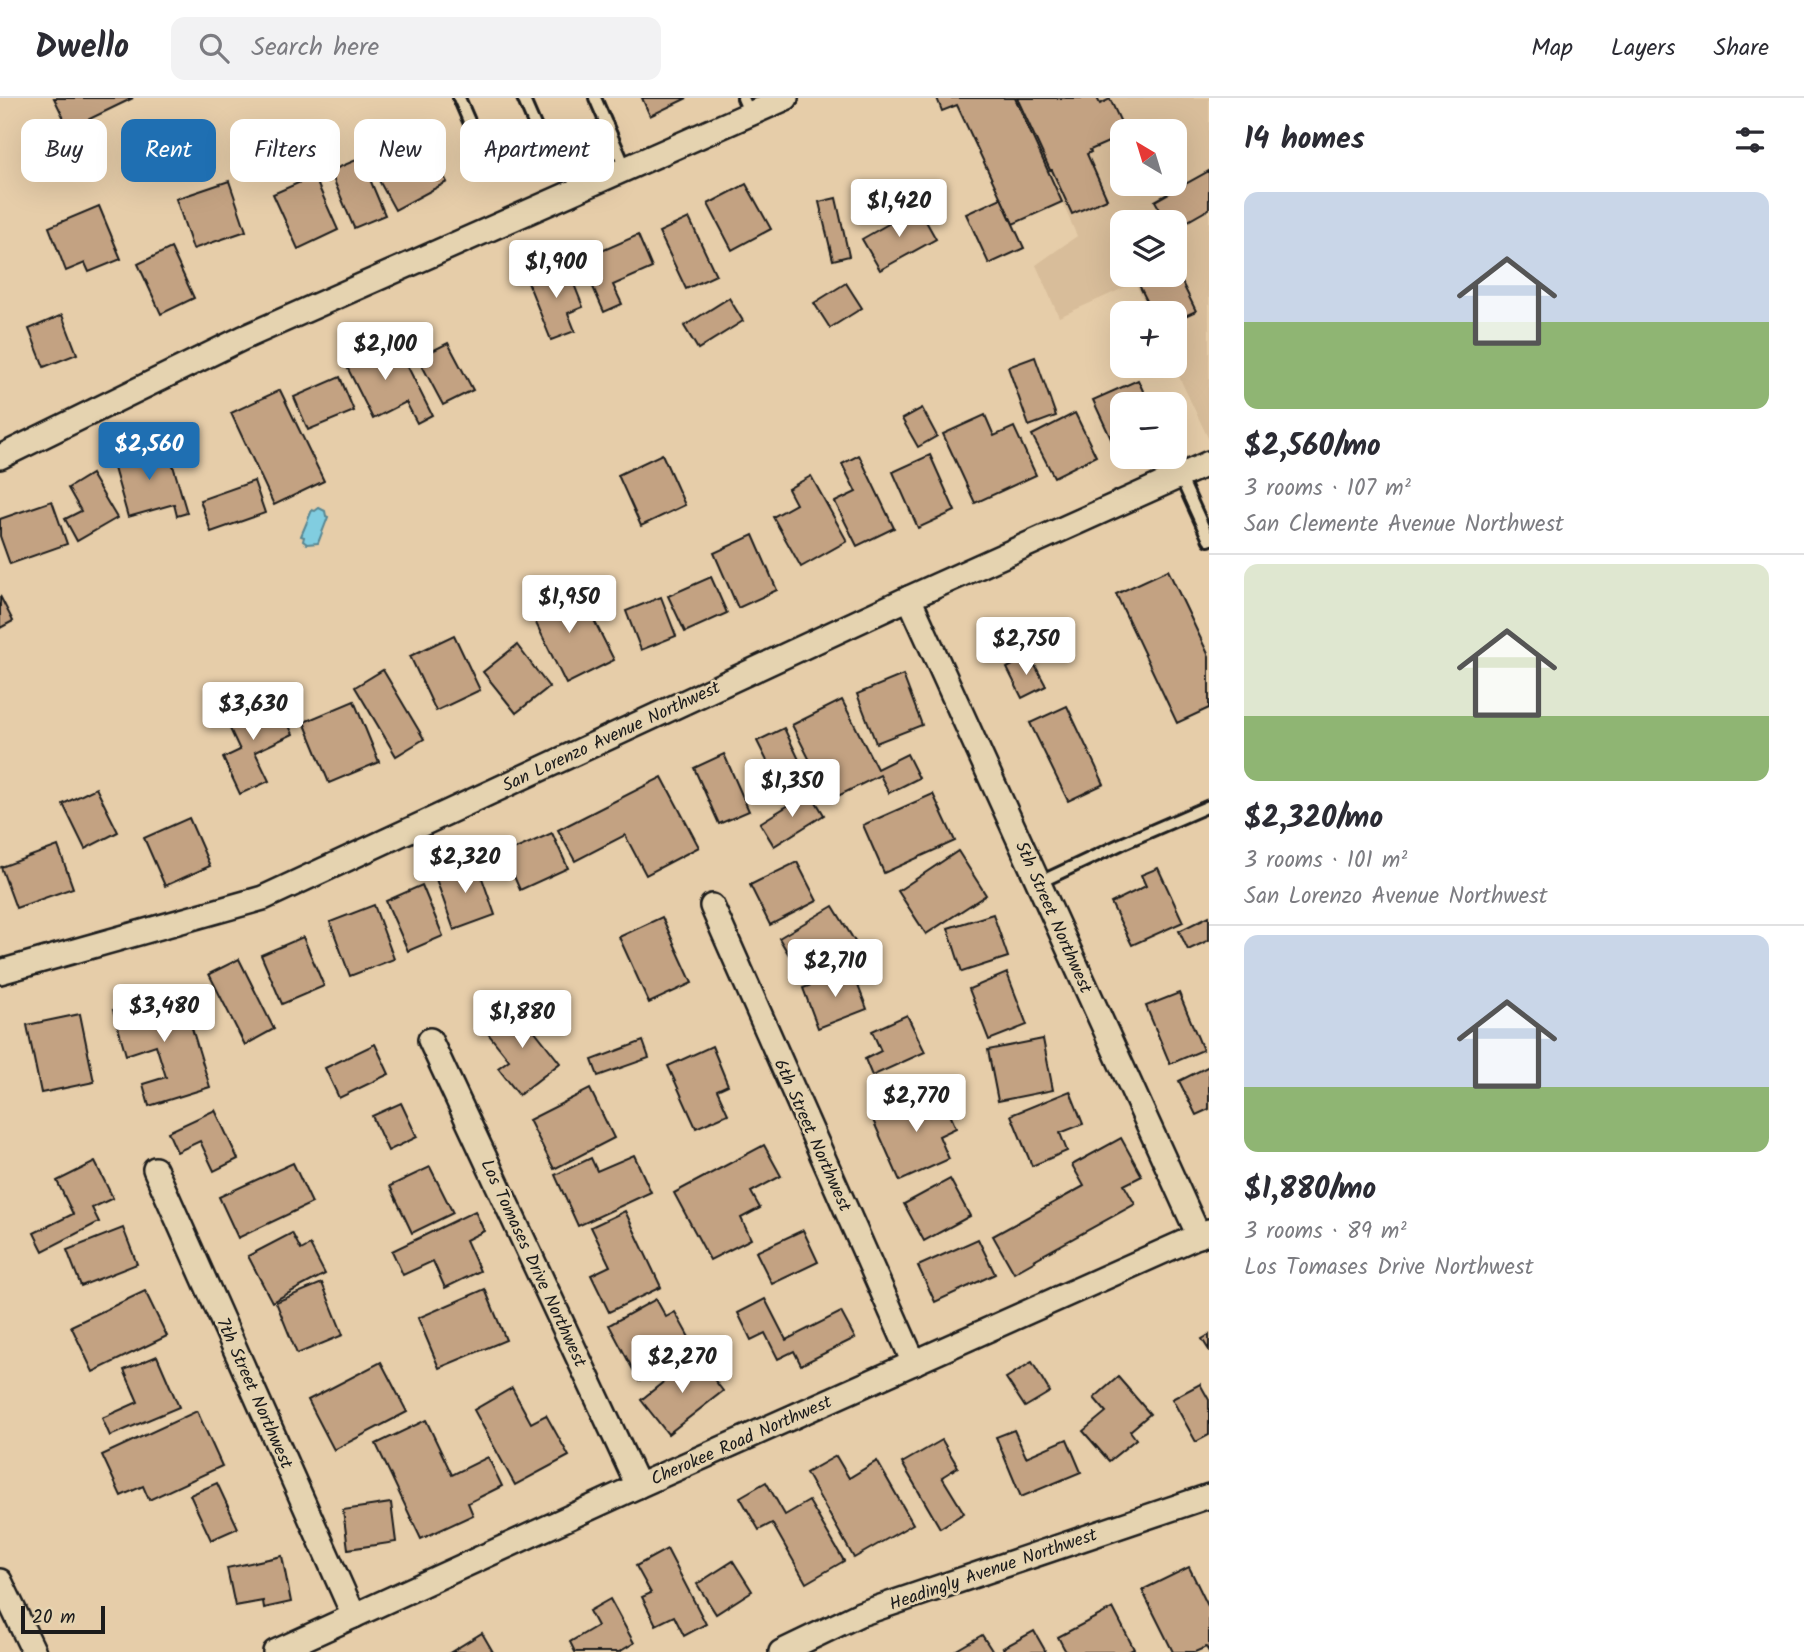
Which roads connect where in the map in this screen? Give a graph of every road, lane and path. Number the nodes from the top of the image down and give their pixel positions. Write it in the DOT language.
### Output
graph roads {
  1 [pos="459,98"];
  2 [pos="523,98"];
  3 [pos="595,98"];
  4 [pos="786,98"];
  5 [pos="746,106"];
  6 [pos="468,119"];
  7 [pos="532,119"];
  8 [pos="604,119"];
  9 [pos="614,141"];
  10 [pos="626,169"];
  11 [pos="0,457"];
  12 [pos="1209,463"];
  13 [pos="1180,476"];
  14 [pos="1209,540"];
  15 [pos="909,598"];
  16 [pos="1209,806"];
  17 [pos="1038,883"];
  18 [pos="712,906"];
  19 [pos="0,972"];
  20 [pos="430,1040"];
  21 [pos="155,1170"];
  22 [pos="1204,1234"];
  23 [pos="914,1363"];
  24 [pos="638,1486"];
  25 [pos="1209,1496"];
  26 [pos="0,1581"];
  27 [pos="354,1616"];
  28 [pos="33,1652"];
  29 [pos="275,1652"];
  30 [pos="781,1652"];
  1 -- 6 [label="lane"];
  2 -- 7 [label="lane"];
  3 -- 8 [label="lane"];
  4 -- 5 [label="street"];
  5 -- 10 [label="street"];
  9 -- 10 [label="lane"];
  10 -- 11 [label="street"];
  12 -- 13 [label="street, San Lorenzo Avenue Northwest"];
  13 -- 14 [label="lane"];
  13 -- 15 [label="street, San Lorenzo Avenue Northwest"];
  15 -- 17 [label="street, 5th Street Northwest"];
  15 -- 19 [label="street, San Lorenzo Avenue Northwest"];
  16 -- 17 [label="lane"];
  17 -- 22 [label="street, 5th Street Northwest"];
  18 -- 23 [label="street, 6th Street Northwest"];
  20 -- 24 [label="street, Los Tomases Drive Northwest"];
  21 -- 27 [label="street, 7th Street Northwest"];
  22 -- 23 [label="street, Cherokee Road Northwest"];
  23 -- 24 [label="street, Cherokee Road Northwest"];
  24 -- 27 [label="street, Cherokee Road Northwest"];
  25 -- 30 [label="street, Headingly Avenue Northwest"];
  26 -- 28 [label="street"];
  27 -- 29 [label="street, Cherokee Road Northwest"];
}
